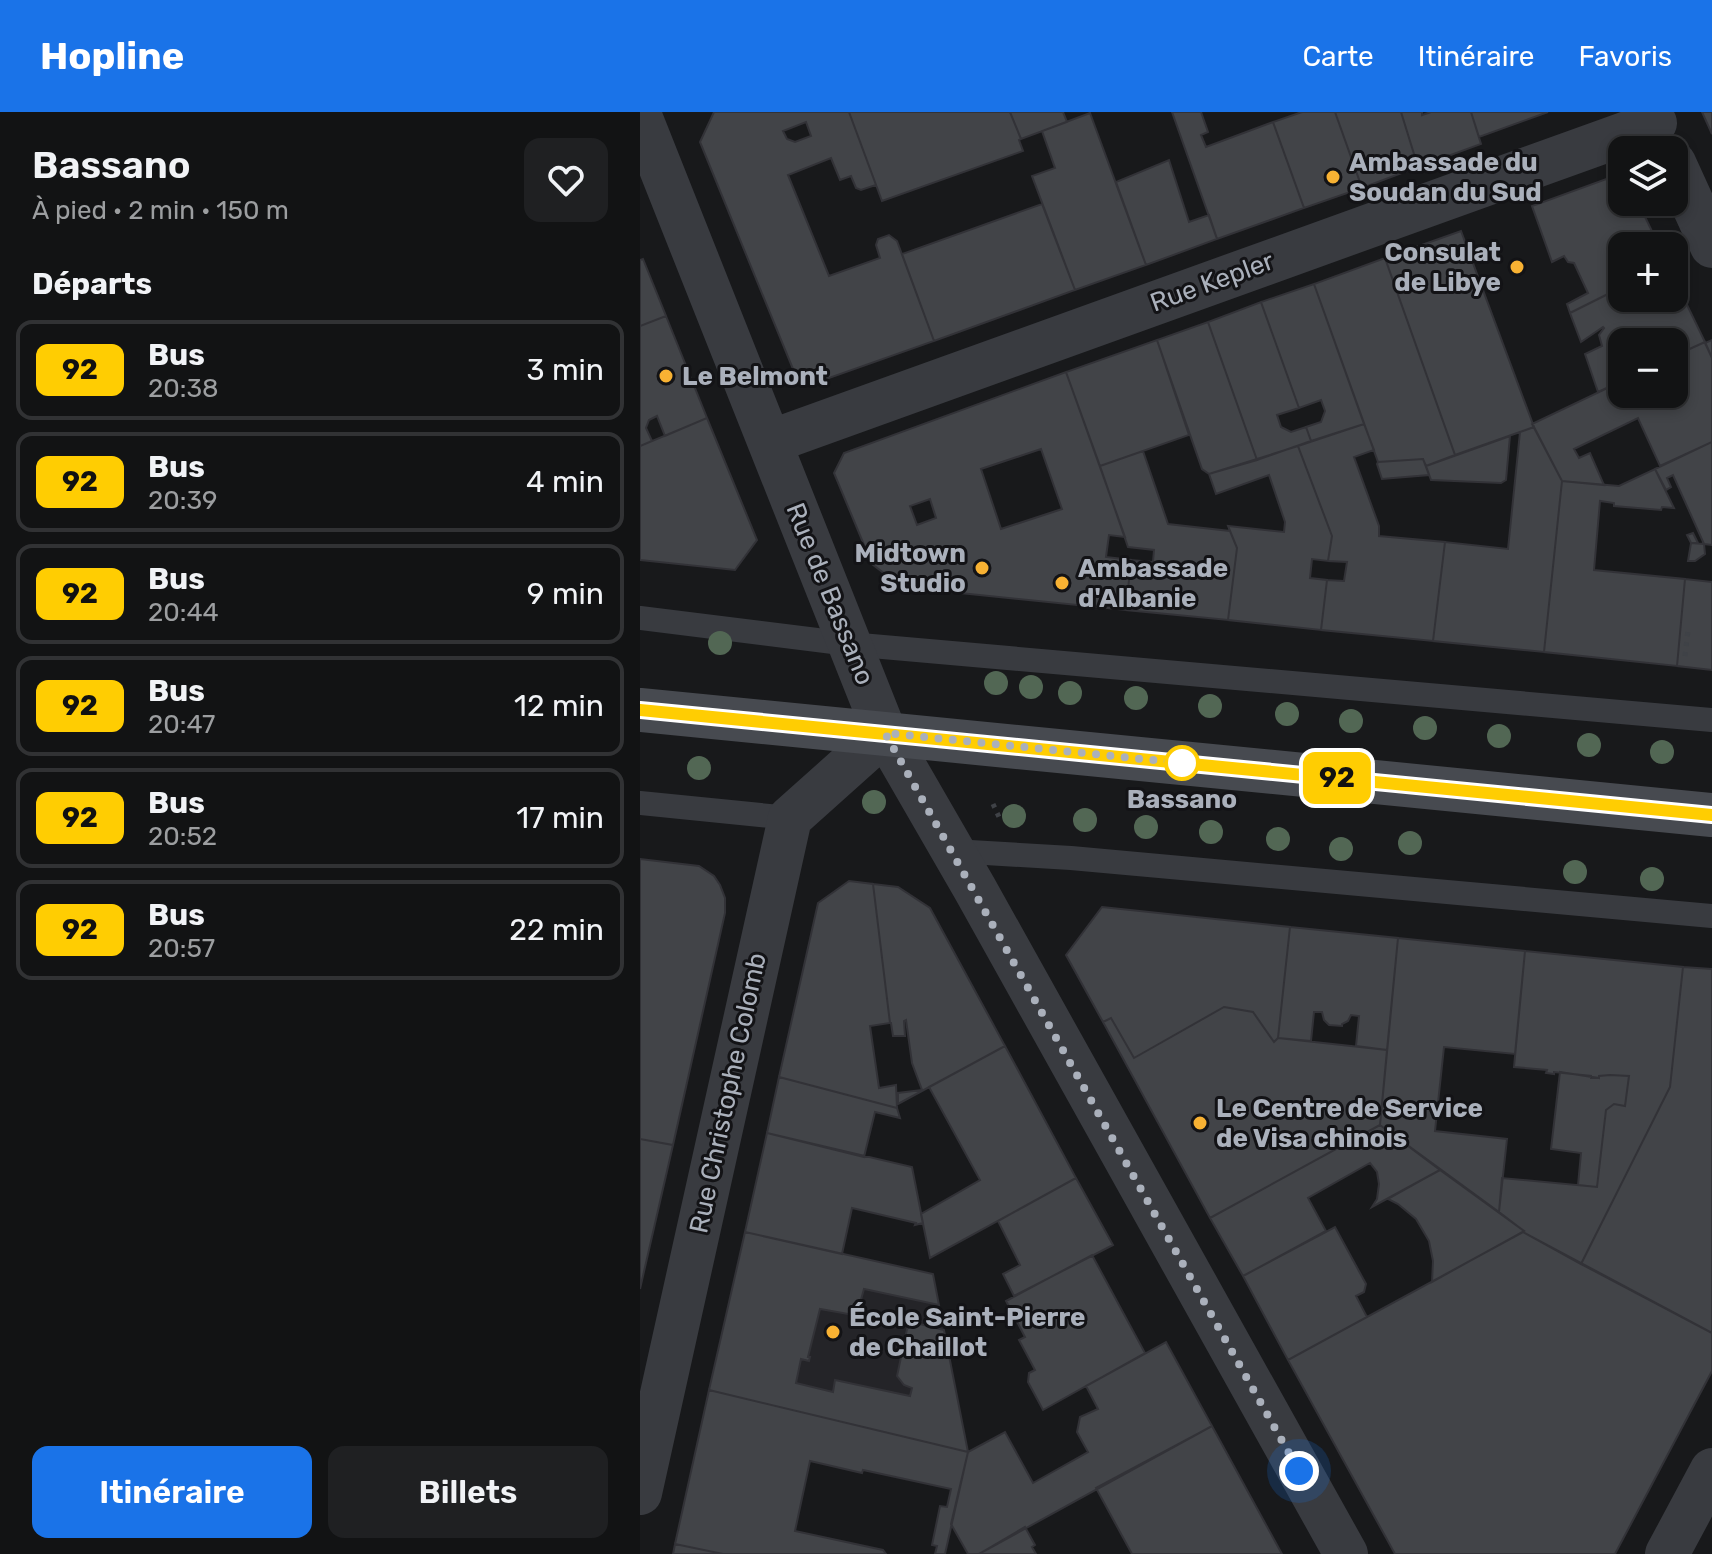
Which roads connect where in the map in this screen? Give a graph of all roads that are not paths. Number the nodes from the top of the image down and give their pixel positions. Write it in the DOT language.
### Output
graph roads {
  1 [pos="640,116"];
  2 [pos="1658,128"];
  3 [pos="1688,194"];
  4 [pos="1712,246"];
  5 [pos="770,442"];
  6 [pos="640,618"];
  7 [pos="849,644"];
  8 [pos="640,710"];
  9 [pos="1712,720"];
  10 [pos="885,733"];
  11 [pos="640,803"];
  12 [pos="1712,815"];
  13 [pos="790,818"];
  14 [pos="953,851"];
  15 [pos="1712,916"];
  16 [pos="1712,1470"];
  17 [pos="640,1493"];
  18 [pos="1346,1554"];
  19 [pos="1667,1554"];
  1 -- 5 [label="street, Rue de Bassano"];
  2 -- 5 [label="street, Rue Kepler"];
  3 -- 4 [label="street"];
  5 -- 7 [label="street, Rue de Bassano"];
  6 -- 7 [label="lane"];
  7 -- 9 [label="lane"];
  7 -- 10 [label="street, Rue de Bassano"];
  8 -- 10 [label="main road"];
  10 -- 12 [label="main road"];
  10 -- 13 [label="street"];
  10 -- 14 [label="street, Rue de Bassano"];
  11 -- 13 [label="lane"];
  13 -- 17 [label="street, Rue Christophe Colomb"];
  14 -- 15 [label="lane"];
  14 -- 18 [label="street, Rue de Bassano"];
  16 -- 19 [label="street"];
}
